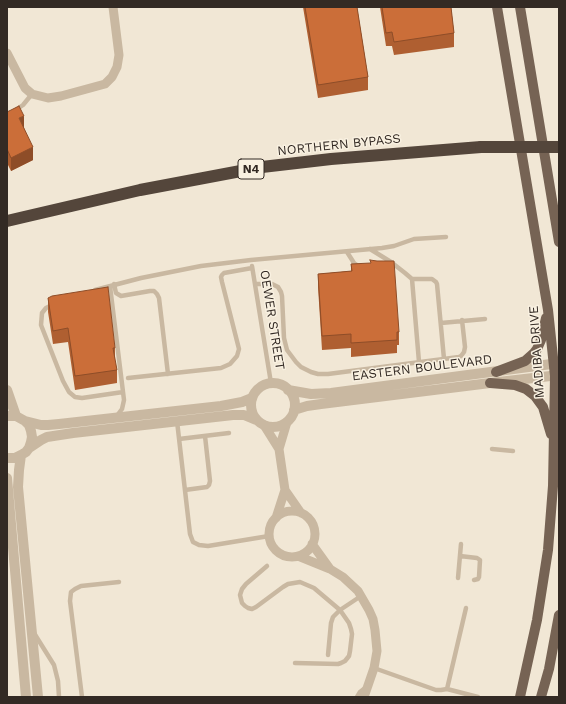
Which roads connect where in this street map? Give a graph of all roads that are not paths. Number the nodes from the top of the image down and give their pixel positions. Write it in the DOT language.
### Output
graph roads {
  1 [pos="113,7"];
  2 [pos="497,7"];
  3 [pos="520,7"];
  4 [pos="7,53"];
  5 [pos="32,94"];
  6 [pos="7,116"];
  7 [pos="559,147"];
  8 [pos="7,222"];
  9 [pos="446,237"];
  10 [pos="559,242"];
  11 [pos="370,249"];
  12 [pos="346,252"];
  13 [pos="251,260"];
  14 [pos="252,268"];
  15 [pos="366,269"];
  16 [pos="395,270"];
  17 [pos="401,270"];
  18 [pos="412,279"];
  19 [pos="255,284"];
  20 [pos="112,285"];
  21 [pos="87,293"];
  22 [pos="59,303"];
  23 [pos="548,310"];
  24 [pos="485,319"];
  25 [pos="462,320"];
  26 [pos="441,323"];
  27 [pos="444,359"];
  28 [pos="419,362"];
  29 [pos="556,364"];
  30 [pos="496,372"];
  31 [pos="168,374"];
  32 [pos="557,376"];
  33 [pos="128,378"];
  34 [pos="271,383"];
  35 [pos="490,383"];
  36 [pos="7,390"];
  37 [pos="288,390"];
  38 [pos="123,392"];
  39 [pos="252,398"];
  40 [pos="294,410"];
  41 [pos="16,418"];
  42 [pos="114,418"];
  43 [pos="177,422"];
  44 [pos="287,422"];
  45 [pos="260,423"];
  46 [pos="229,432"];
  47 [pos="205,436"];
  48 [pos="179,439"];
  49 [pos="29,448"];
  50 [pos="279,449"];
  51 [pos="492,449"];
  52 [pos="554,449"];
  53 [pos="513,451"];
  54 [pos="21,455"];
  55 [pos="7,458"];
  56 [pos="7,478"];
  57 [pos="185,490"];
  58 [pos="285,490"];
  59 [pos="301,513"];
  60 [pos="276,518"];
  61 [pos="269,536"];
  62 [pos="312,544"];
  63 [pos="461,544"];
  64 [pos="298,556"];
  65 [pos="460,556"];
  66 [pos="267,566"];
  67 [pos="330,568"];
  68 [pos="458,578"];
  69 [pos="474,580"];
  70 [pos="119,582"];
  71 [pos="361,596"];
  72 [pos="466,608"];
  73 [pos="340,610"];
  74 [pos="559,615"];
  75 [pos="31,628"];
  76 [pos="328,655"];
  77 [pos="295,663"];
  78 [pos="374,668"];
  79 [pos="368,685"];
  80 [pos="447,688"];
  81 [pos="26,697"];
  82 [pos="38,697"];
  83 [pos="59,697"];
  84 [pos="82,697"];
  85 [pos="357,697"];
  86 [pos="364,697"];
  87 [pos="478,697"];
  88 [pos="520,697"];
  89 [pos="542,697"];
  1 -- 5 [label="street"];
  2 -- 23 [label="main road, MADIBA DRIVE"];
  3 -- 10 [label="main road"];
  4 -- 5 [label="street"];
  5 -- 6 [label="lane"];
  7 -- 8 [label="highway, NORTHERN BYPASS / N4, bridge"];
  9 -- 11 [label="lane"];
  11 -- 12 [label="lane"];
  11 -- 17 [label="lane"];
  12 -- 13 [label="lane"];
  12 -- 15 [label="lane"];
  13 -- 14 [label="lane, OEWER STREET"];
  13 -- 20 [label="lane"];
  14 -- 19 [label="lane, OEWER STREET"];
  14 -- 31 [label="lane"];
  16 -- 17 [label="lane"];
  17 -- 18 [label="lane"];
  18 -- 26 [label="lane"];
  18 -- 28 [label="lane"];
  19 -- 28 [label="lane"];
  19 -- 34 [label="lane, OEWER STREET"];
  20 -- 21 [label="lane"];
  20 -- 31 [label="lane"];
  20 -- 38 [label="lane"];
  22 -- 38 [label="lane"];
  23 -- 29 [label="main road, MADIBA DRIVE"];
  23 -- 30 [label="main road"];
  24 -- 25 [label="lane"];
  25 -- 26 [label="lane"];
  25 -- 27 [label="lane"];
  26 -- 27 [label="lane"];
  27 -- 28 [label="lane"];
  29 -- 30 [label="street, EASTERN BOULEVARD"];
  29 -- 32 [label="main road, MADIBA DRIVE"];
  30 -- 37 [label="street, EASTERN BOULEVARD"];
  31 -- 33 [label="lane"];
  32 -- 35 [label="street, EASTERN BOULEVARD"];
  32 -- 52 [label="main road, MADIBA DRIVE"];
  34 -- 37 [label="street, EASTERN BOULEVARD"];
  34 -- 39 [label="street"];
  35 -- 40 [label="street, EASTERN BOULEVARD"];
  35 -- 52 [label="main road"];
  36 -- 41 [label="street"];
  37 -- 40 [label="street"];
  38 -- 42 [label="lane"];
  39 -- 42 [label="street"];
  39 -- 45 [label="street"];
  40 -- 44 [label="street"];
  41 -- 42 [label="street"];
  41 -- 49 [label="street"];
  43 -- 45 [label="street"];
  43 -- 48 [label="lane"];
  43 -- 49 [label="street"];
  44 -- 45 [label="street"];
  44 -- 50 [label="street"];
  45 -- 50 [label="street"];
  46 -- 47 [label="lane"];
  47 -- 48 [label="lane"];
  47 -- 57 [label="lane"];
  48 -- 57 [label="lane"];
  49 -- 54 [label="street"];
  50 -- 58 [label="street"];
  51 -- 53 [label="lane"];
  52 -- 88 [label="main road, MADIBA DRIVE"];
  54 -- 55 [label="street"];
  54 -- 75 [label="street"];
  56 -- 81 [label="street"];
  57 -- 61 [label="lane"];
  58 -- 59 [label="street"];
  58 -- 60 [label="street"];
  59 -- 60 [label="street"];
  59 -- 62 [label="street"];
  60 -- 61 [label="street"];
  61 -- 64 [label="street"];
  62 -- 64 [label="street"];
  62 -- 67 [label="street"];
  63 -- 65 [label="lane"];
  64 -- 67 [label="street"];
  65 -- 68 [label="lane"];
  65 -- 69 [label="lane"];
  66 -- 73 [label="lane"];
  67 -- 71 [label="street"];
  70 -- 84 [label="lane"];
  71 -- 73 [label="lane"];
  71 -- 78 [label="street"];
  72 -- 80 [label="lane"];
  73 -- 76 [label="lane"];
  73 -- 77 [label="lane"];
  74 -- 89 [label="main road"];
  75 -- 82 [label="street"];
  75 -- 83 [label="lane"];
  78 -- 79 [label="street"];
  78 -- 80 [label="lane"];
  79 -- 85 [label="lane"];
  79 -- 86 [label="street"];
  80 -- 87 [label="lane"];
}
